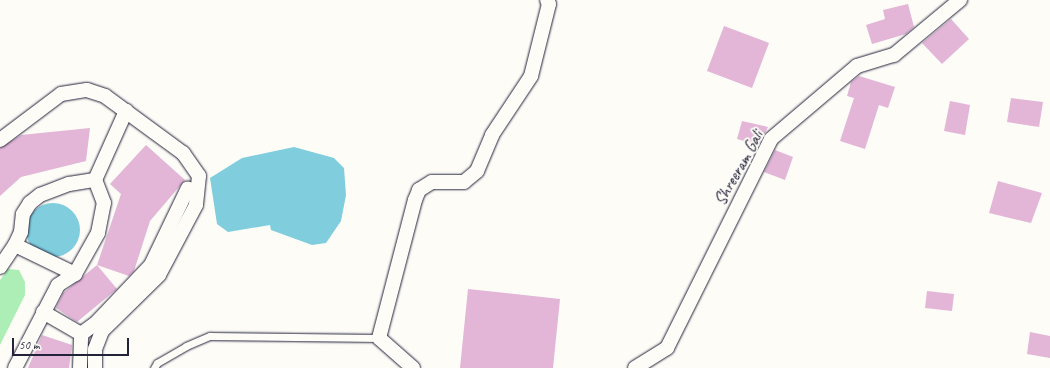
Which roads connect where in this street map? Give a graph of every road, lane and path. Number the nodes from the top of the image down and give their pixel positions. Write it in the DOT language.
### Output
graph roads {
  1 [pos="547,0"];
  2 [pos="960,0"];
  3 [pos="126,111"];
  4 [pos="0,140"];
  5 [pos="95,180"];
  6 [pos="188,188"];
  7 [pos="15,245"];
  8 [pos="0,267"];
  9 [pos="75,274"];
  10 [pos="43,312"];
  11 [pos="81,334"];
  12 [pos="379,338"];
  13 [pos="15,368"];
  14 [pos="80,368"];
  15 [pos="94,368"];
  16 [pos="154,368"];
  17 [pos="413,368"];
  18 [pos="635,368"];
  1 -- 12 [label="street"];
  2 -- 18 [label="street, Shreeram Gali"];
  3 -- 4 [label="street"];
  3 -- 5 [label="street"];
  3 -- 15 [label="street"];
  5 -- 7 [label="street"];
  5 -- 9 [label="street"];
  6 -- 11 [label="street"];
  7 -- 8 [label="street"];
  7 -- 9 [label="street"];
  9 -- 10 [label="street"];
  10 -- 11 [label="street"];
  10 -- 13 [label="street"];
  11 -- 14 [label="street"];
  12 -- 16 [label="lane"];
  12 -- 17 [label="street"];
}
